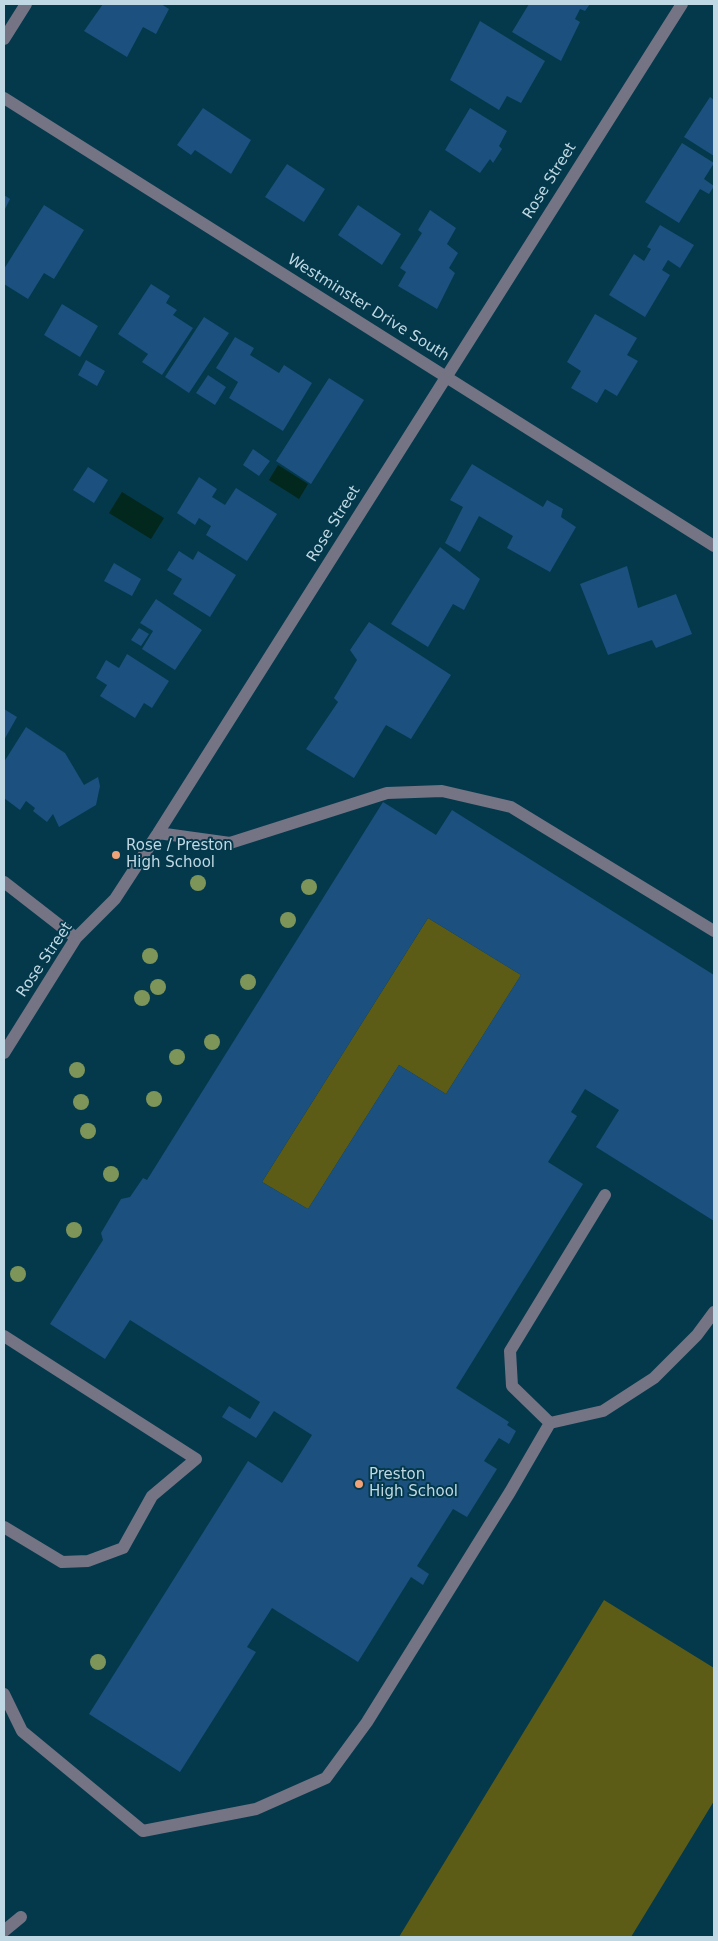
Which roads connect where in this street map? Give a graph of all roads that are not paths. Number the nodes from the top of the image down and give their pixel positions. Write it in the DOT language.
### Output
graph roads {
  1 [pos="26,4"];
  2 [pos="682,4"];
  3 [pos="4,39"];
  4 [pos="4,98"];
  5 [pos="446,377"];
  6 [pos="714,546"];
  7 [pos="158,833"];
  8 [pos="4,882"];
  9 [pos="714,930"];
  10 [pos="76,938"];
  11 [pos="4,1053"];
  12 [pos="605,1195"];
  13 [pos="714,1312"];
  14 [pos="4,1336"];
  15 [pos="550,1423"];
  16 [pos="4,1527"];
  17 [pos="4,1694"];
  18 [pos="21,1917"];
  19 [pos="4,1931"];
  1 -- 3 [label="street"];
  2 -- 5 [label="street, Rose Street"];
  4 -- 5 [label="street, Westminster Drive South"];
  5 -- 6 [label="street, Westminster Drive South"];
  5 -- 7 [label="street, Rose Street"];
  7 -- 9 [label="street"];
  7 -- 10 [label="street, Rose Street"];
  8 -- 10 [label="street"];
  10 -- 11 [label="street, Rose Street"];
  12 -- 15 [label="street"];
  13 -- 15 [label="street"];
  14 -- 16 [label="street"];
  15 -- 17 [label="street"];
  18 -- 19 [label="street"];
}
